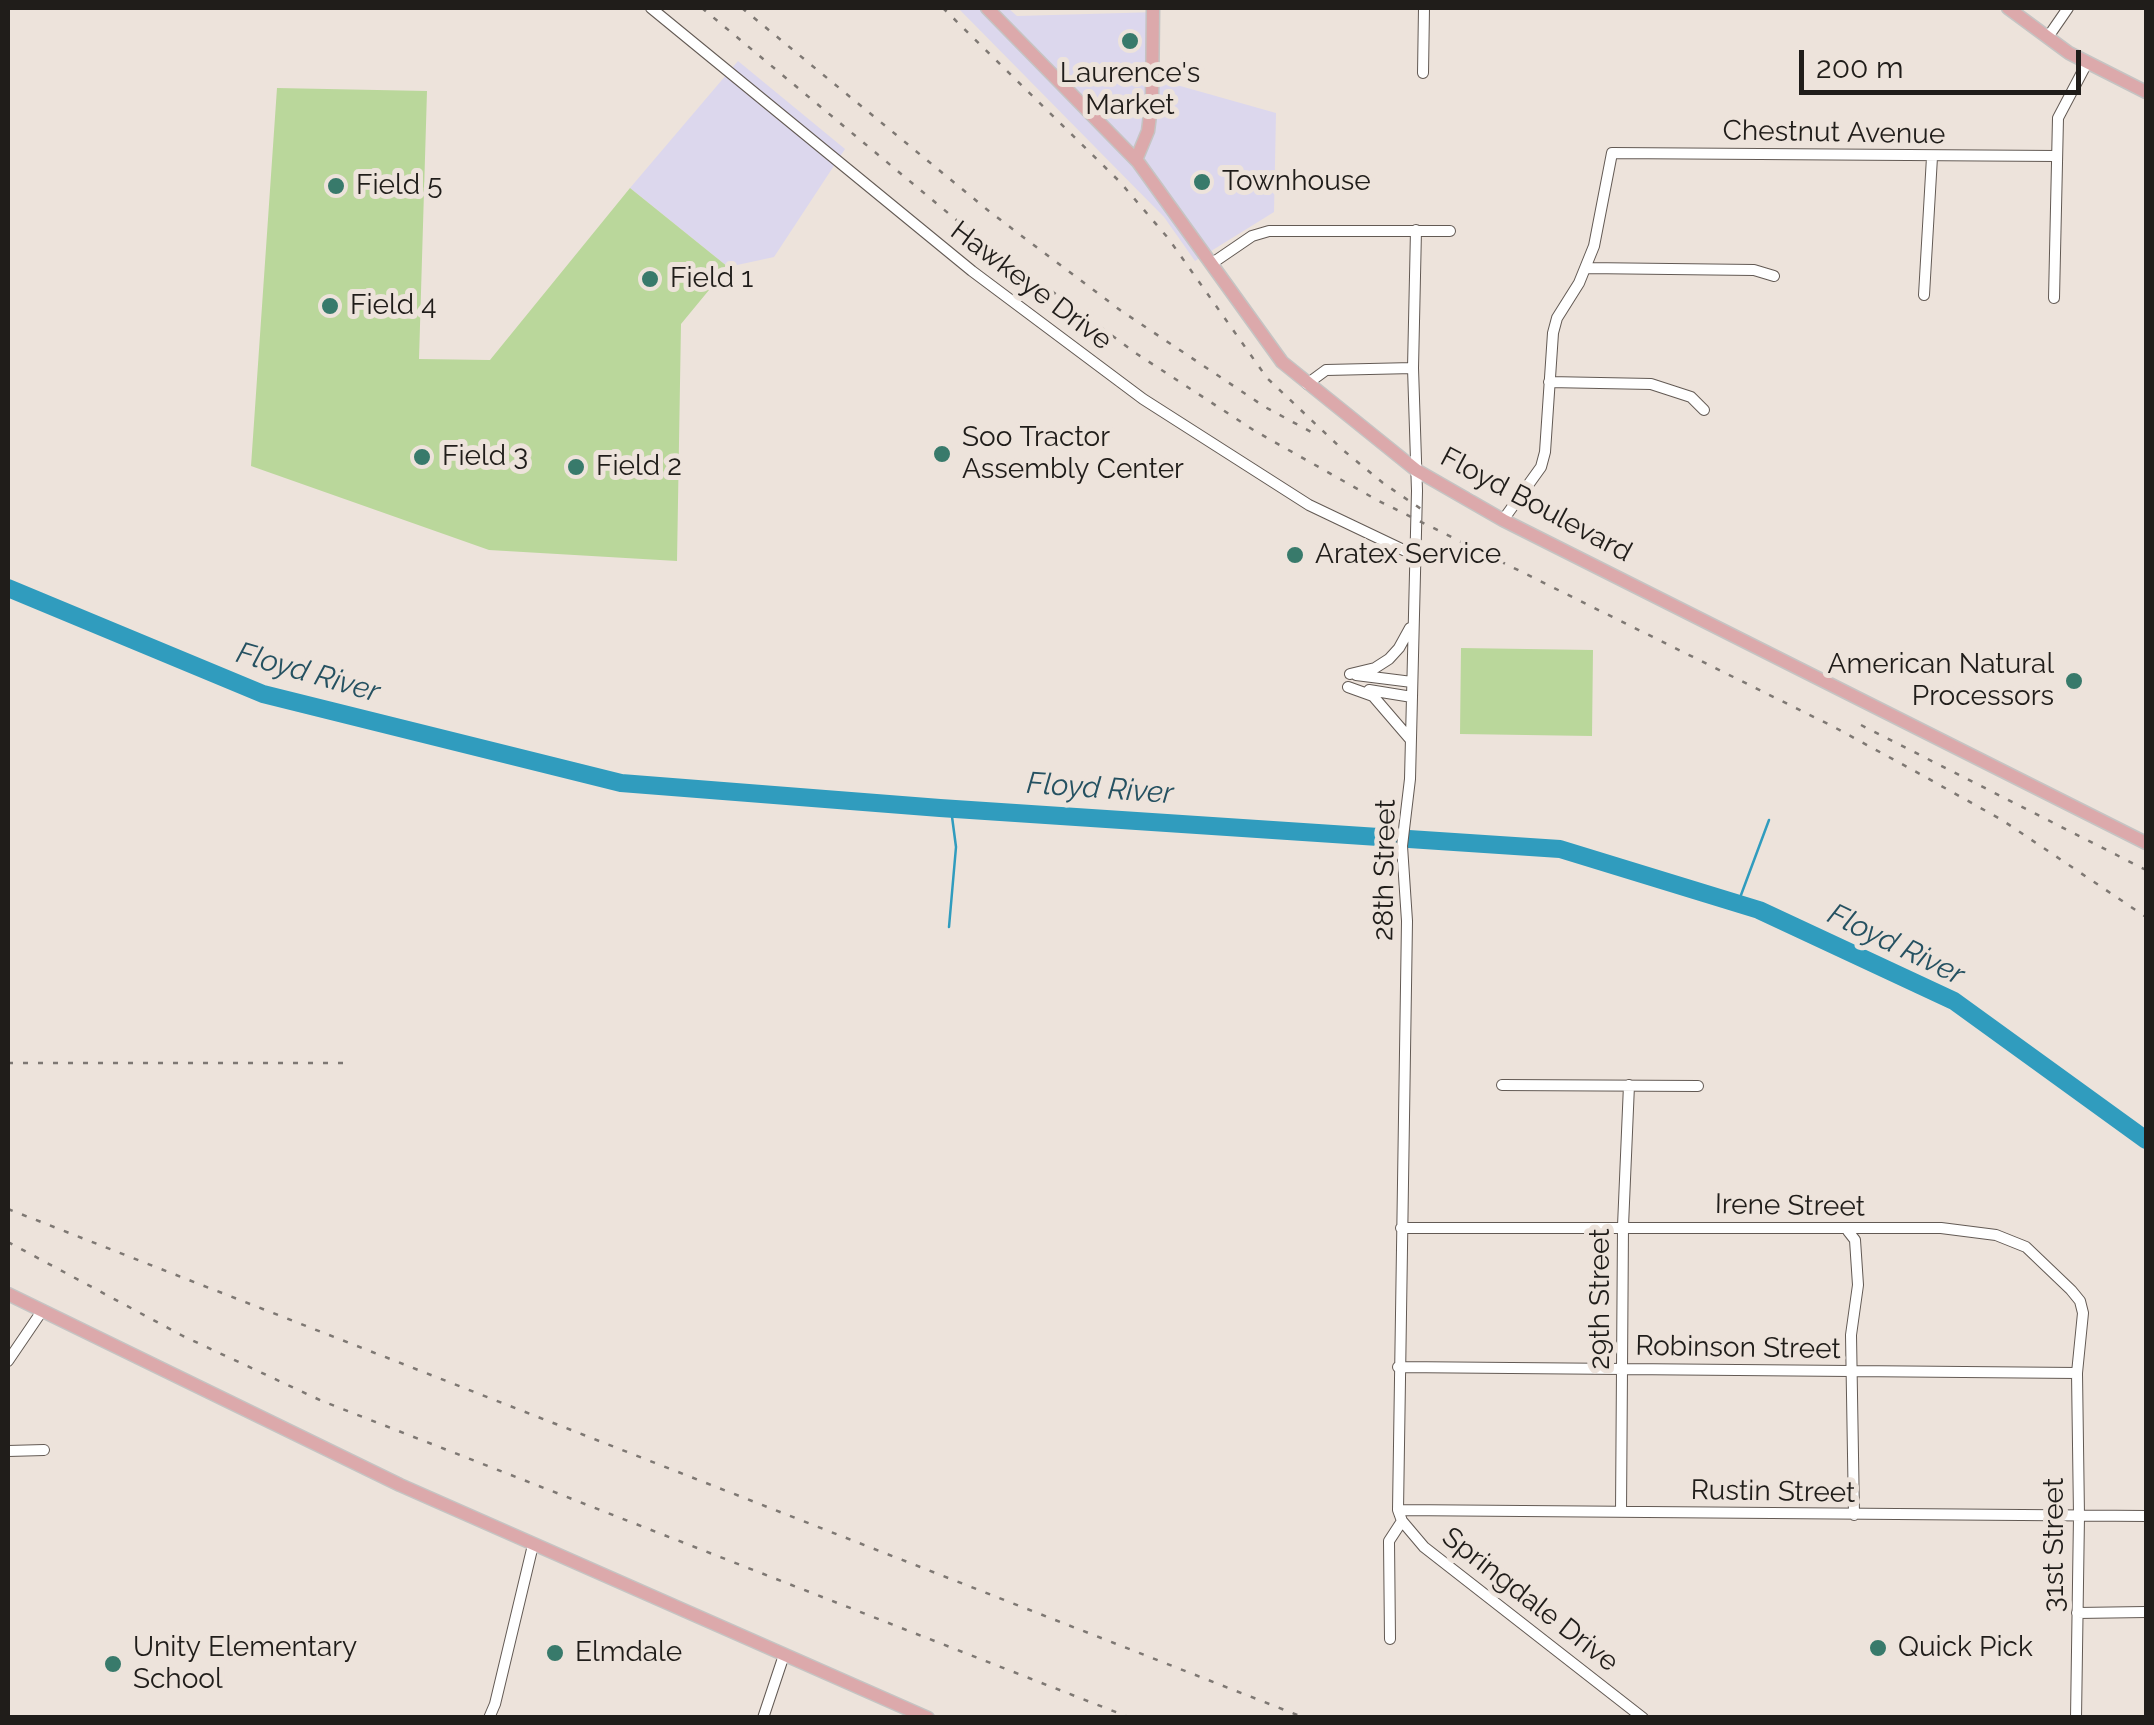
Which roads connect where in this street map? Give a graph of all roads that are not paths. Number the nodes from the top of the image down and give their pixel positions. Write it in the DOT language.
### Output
graph roads {
  1 [pos="651,8"];
  2 [pos="987,8"];
  3 [pos="1153,8"];
  4 [pos="1424,8"];
  5 [pos="2008,8"];
  6 [pos="2068,8"];
  7 [pos="2048,37"];
  8 [pos="2086,63"];
  9 [pos="1423,73"];
  10 [pos="2146,92"];
  11 [pos="2056,156"];
  12 [pos="1932,157"];
  13 [pos="1136,160"];
  14 [pos="1416,230"];
  15 [pos="1450,230"];
  16 [pos="1211,264"];
  17 [pos="1586,268"];
  18 [pos="1774,276"];
  19 [pos="1924,295"];
  20 [pos="2054,298"];
  21 [pos="1413,368"];
  22 [pos="1549,382"];
  23 [pos="1307,384"];
  24 [pos="1704,410"];
  25 [pos="1416,470"];
  26 [pos="1503,520"];
  27 [pos="1414,555"];
  28 [pos="1413,622"];
  29 [pos="1412,682"];
  30 [pos="1412,696"];
  31 [pos="1410,739"];
  32 [pos="2146,843"];
  33 [pos="1502,1084"];
  34 [pos="1629,1085"];
  35 [pos="1698,1086"];
  36 [pos="1623,1226"];
  37 [pos="1401,1228"];
  38 [pos="1848,1230"];
  39 [pos="8,1294"];
  40 [pos="42,1311"];
  41 [pos="8,1361"];
  42 [pos="1398,1367"];
  43 [pos="1623,1368"];
  44 [pos="1853,1372"];
  45 [pos="2077,1373"];
  46 [pos="8,1450"];
  47 [pos="44,1450"];
  48 [pos="1621,1512"];
  49 [pos="1400,1515"];
  50 [pos="1854,1515"];
  51 [pos="2079,1516"];
  52 [pos="2146,1516"];
  53 [pos="534,1545"];
  54 [pos="2146,1612"];
  55 [pos="2077,1614"];
  56 [pos="1390,1639"];
  57 [pos="784,1654"];
  58 [pos="924,1717"];
  59 [pos="489,1718"];
  60 [pos="763,1718"];
  61 [pos="1643,1718"];
  62 [pos="2076,1718"];
  1 -- 27 [label="street, Hawkeye Drive"];
  2 -- 13 [label="main road, Floyd Boulevard"];
  3 -- 13 [label="main road"];
  4 -- 9 [label="street"];
  5 -- 7 [label="main road"];
  6 -- 7 [label="street"];
  7 -- 8 [label="main road"];
  8 -- 10 [label="main road"];
  8 -- 11 [label="street"];
  11 -- 12 [label="street, Chestnut Avenue"];
  11 -- 20 [label="street"];
  12 -- 17 [label="street, Chestnut Avenue"];
  12 -- 19 [label="street"];
  13 -- 16 [label="main road, Floyd Boulevard"];
  14 -- 15 [label="street"];
  14 -- 16 [label="street"];
  14 -- 21 [label="street, 28th Street"];
  16 -- 23 [label="main road, Floyd Boulevard"];
  17 -- 18 [label="street"];
  17 -- 22 [label="street"];
  21 -- 23 [label="street"];
  21 -- 25 [label="street, 28th Street"];
  22 -- 24 [label="street"];
  22 -- 26 [label="street"];
  23 -- 25 [label="main road, Floyd Boulevard"];
  25 -- 26 [label="main road, Floyd Boulevard"];
  25 -- 27 [label="street, 28th Street"];
  26 -- 32 [label="main road, Floyd Boulevard"];
  27 -- 28 [label="street, 28th Street"];
  28 -- 29 [label="street, 28th Street"];
  28 -- 29 [label="street"];
  29 -- 30 [label="street, 28th Street"];
  30 -- 31 [label="street, 28th Street"];
  30 -- 31 [label="street"];
  31 -- 37 [label="street, 28th Street"];
  33 -- 34 [label="street"];
  34 -- 35 [label="street"];
  34 -- 36 [label="street, 29th Street"];
  36 -- 37 [label="street, Irene Street"];
  36 -- 38 [label="street, Irene Street"];
  36 -- 43 [label="street, 29th Street"];
  37 -- 42 [label="street, 28th Street"];
  38 -- 44 [label="street"];
  38 -- 45 [label="street, Irene Street"];
  39 -- 40 [label="main road"];
  40 -- 41 [label="street"];
  40 -- 53 [label="main road"];
  42 -- 43 [label="street, Robinson Street"];
  42 -- 49 [label="street, 28th Street"];
  43 -- 44 [label="street, Robinson Street"];
  43 -- 48 [label="street, 29th Street"];
  44 -- 45 [label="street, Robinson Street"];
  44 -- 50 [label="street"];
  45 -- 51 [label="street, 31st Street"];
  46 -- 47 [label="street"];
  48 -- 49 [label="street, Rustin Street"];
  48 -- 50 [label="street, Rustin Street"];
  49 -- 56 [label="street, 28th Street"];
  49 -- 61 [label="street, Springdale Drive"];
  50 -- 51 [label="street, Rustin Street"];
  51 -- 52 [label="street, Rustin Street"];
  51 -- 55 [label="street, 31st Street"];
  53 -- 57 [label="main road"];
  53 -- 59 [label="street"];
  54 -- 55 [label="street"];
  55 -- 62 [label="street, 31st Street"];
  57 -- 58 [label="main road"];
  57 -- 60 [label="street"];
}
